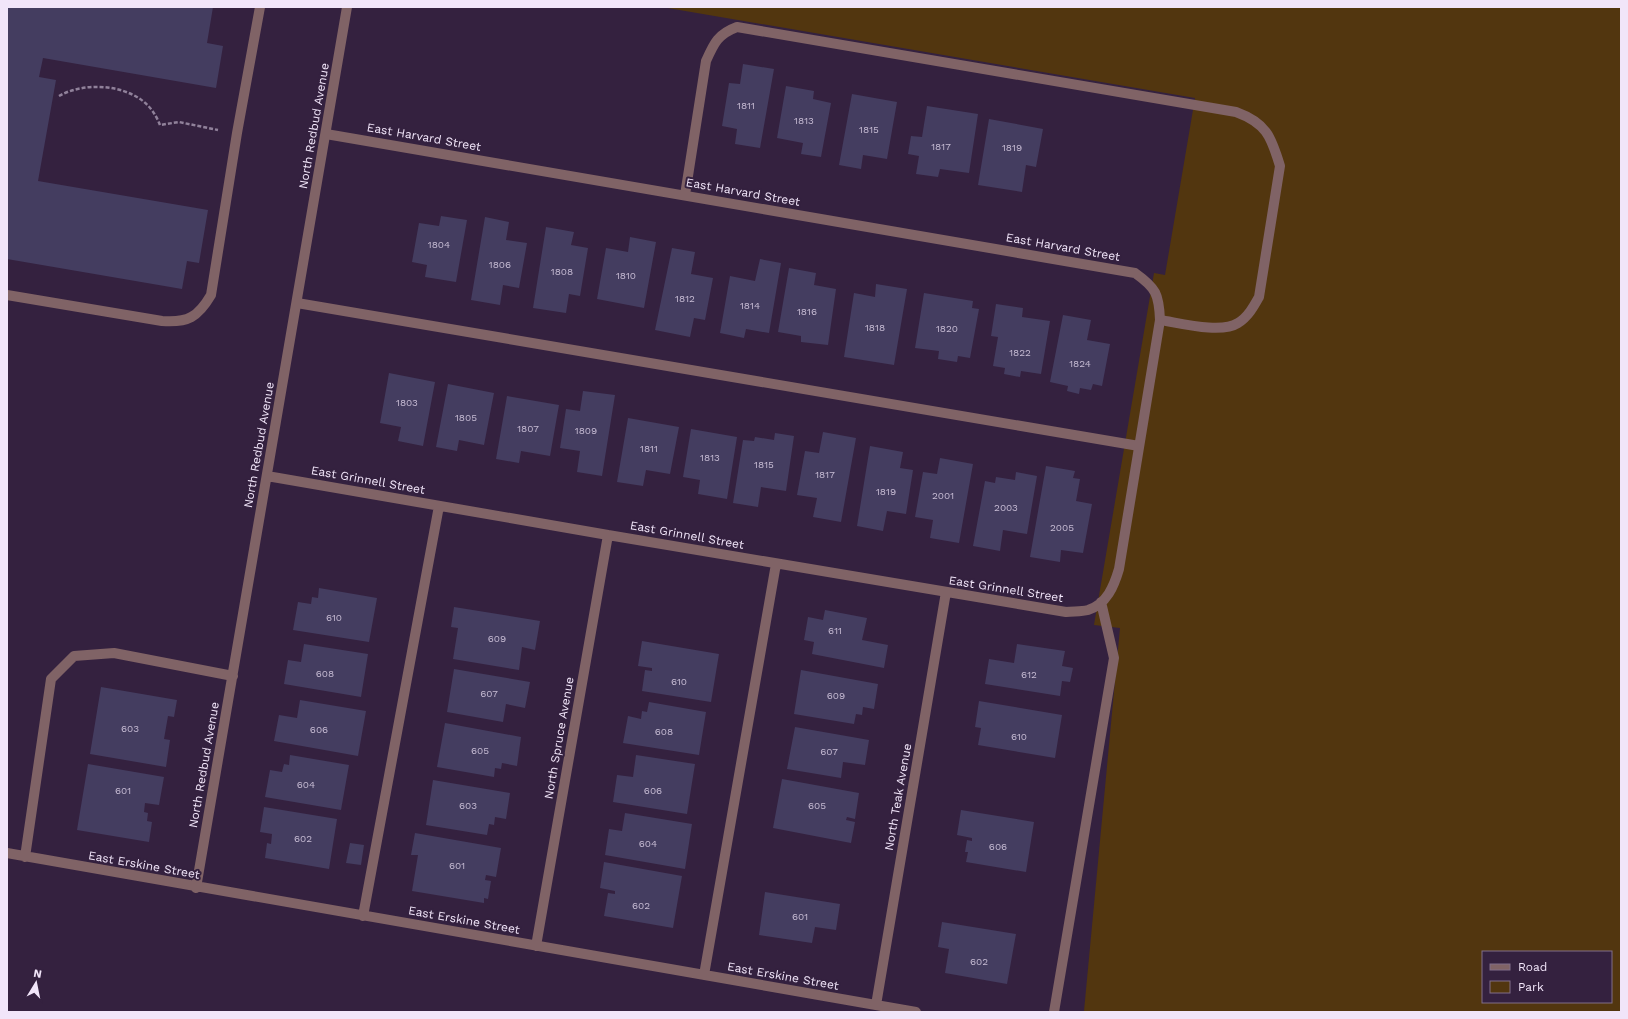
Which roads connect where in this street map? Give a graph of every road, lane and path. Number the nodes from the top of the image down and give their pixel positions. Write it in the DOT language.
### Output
graph roads {
  1 [pos="260,7"];
  2 [pos="347,7"];
  3 [pos="58,96"];
  4 [pos="237,133"];
  5 [pos="326,134"];
  6 [pos="684,195"];
  7 [pos="7,295"];
  8 [pos="297,303"];
  9 [pos="1160,320"];
  10 [pos="1139,446"];
  11 [pos="267,476"];
  12 [pos="439,506"];
  13 [pos="608,535"];
  14 [pos="776,564"];
  15 [pos="946,592"];
  16 [pos="1101,602"];
  17 [pos="233,676"];
  18 [pos="7,854"];
  19 [pos="25,857"];
  20 [pos="196,888"];
  21 [pos="363,916"];
  22 [pos="536,946"];
  23 [pos="704,975"];
  24 [pos="876,1005"];
  25 [pos="916,1012"];
  26 [pos="1054,1012"];
  1 -- 4 [label="street"];
  2 -- 5 [label="street, North Redbud Avenue"];
  3 -- 4 [label="path"];
  4 -- 7 [label="street"];
  5 -- 6 [label="street, East Harvard Street"];
  5 -- 8 [label="street, North Redbud Avenue"];
  6 -- 9 [label="street, East Harvard Street"];
  6 -- 9 [label="street"];
  8 -- 10 [label="street"];
  8 -- 11 [label="street, North Redbud Avenue"];
  9 -- 10 [label="street"];
  10 -- 16 [label="street"];
  11 -- 12 [label="street, East Grinnell Street"];
  11 -- 17 [label="street, North Redbud Avenue"];
  12 -- 13 [label="street, East Grinnell Street"];
  12 -- 21 [label="street"];
  13 -- 14 [label="street, East Grinnell Street"];
  13 -- 22 [label="street, North Spruce Avenue"];
  14 -- 15 [label="street, East Grinnell Street"];
  14 -- 23 [label="street"];
  15 -- 16 [label="street, East Grinnell Street"];
  15 -- 24 [label="street, North Teak Avenue"];
  16 -- 26 [label="street"];
  17 -- 19 [label="street"];
  17 -- 20 [label="street, North Redbud Avenue"];
  18 -- 19 [label="street, East Erskine Street"];
  19 -- 20 [label="street, East Erskine Street"];
  20 -- 21 [label="street, East Erskine Street"];
  21 -- 22 [label="street, East Erskine Street"];
  22 -- 23 [label="street, East Erskine Street"];
  23 -- 24 [label="street, East Erskine Street"];
  24 -- 25 [label="street, East Erskine Street"];
}
